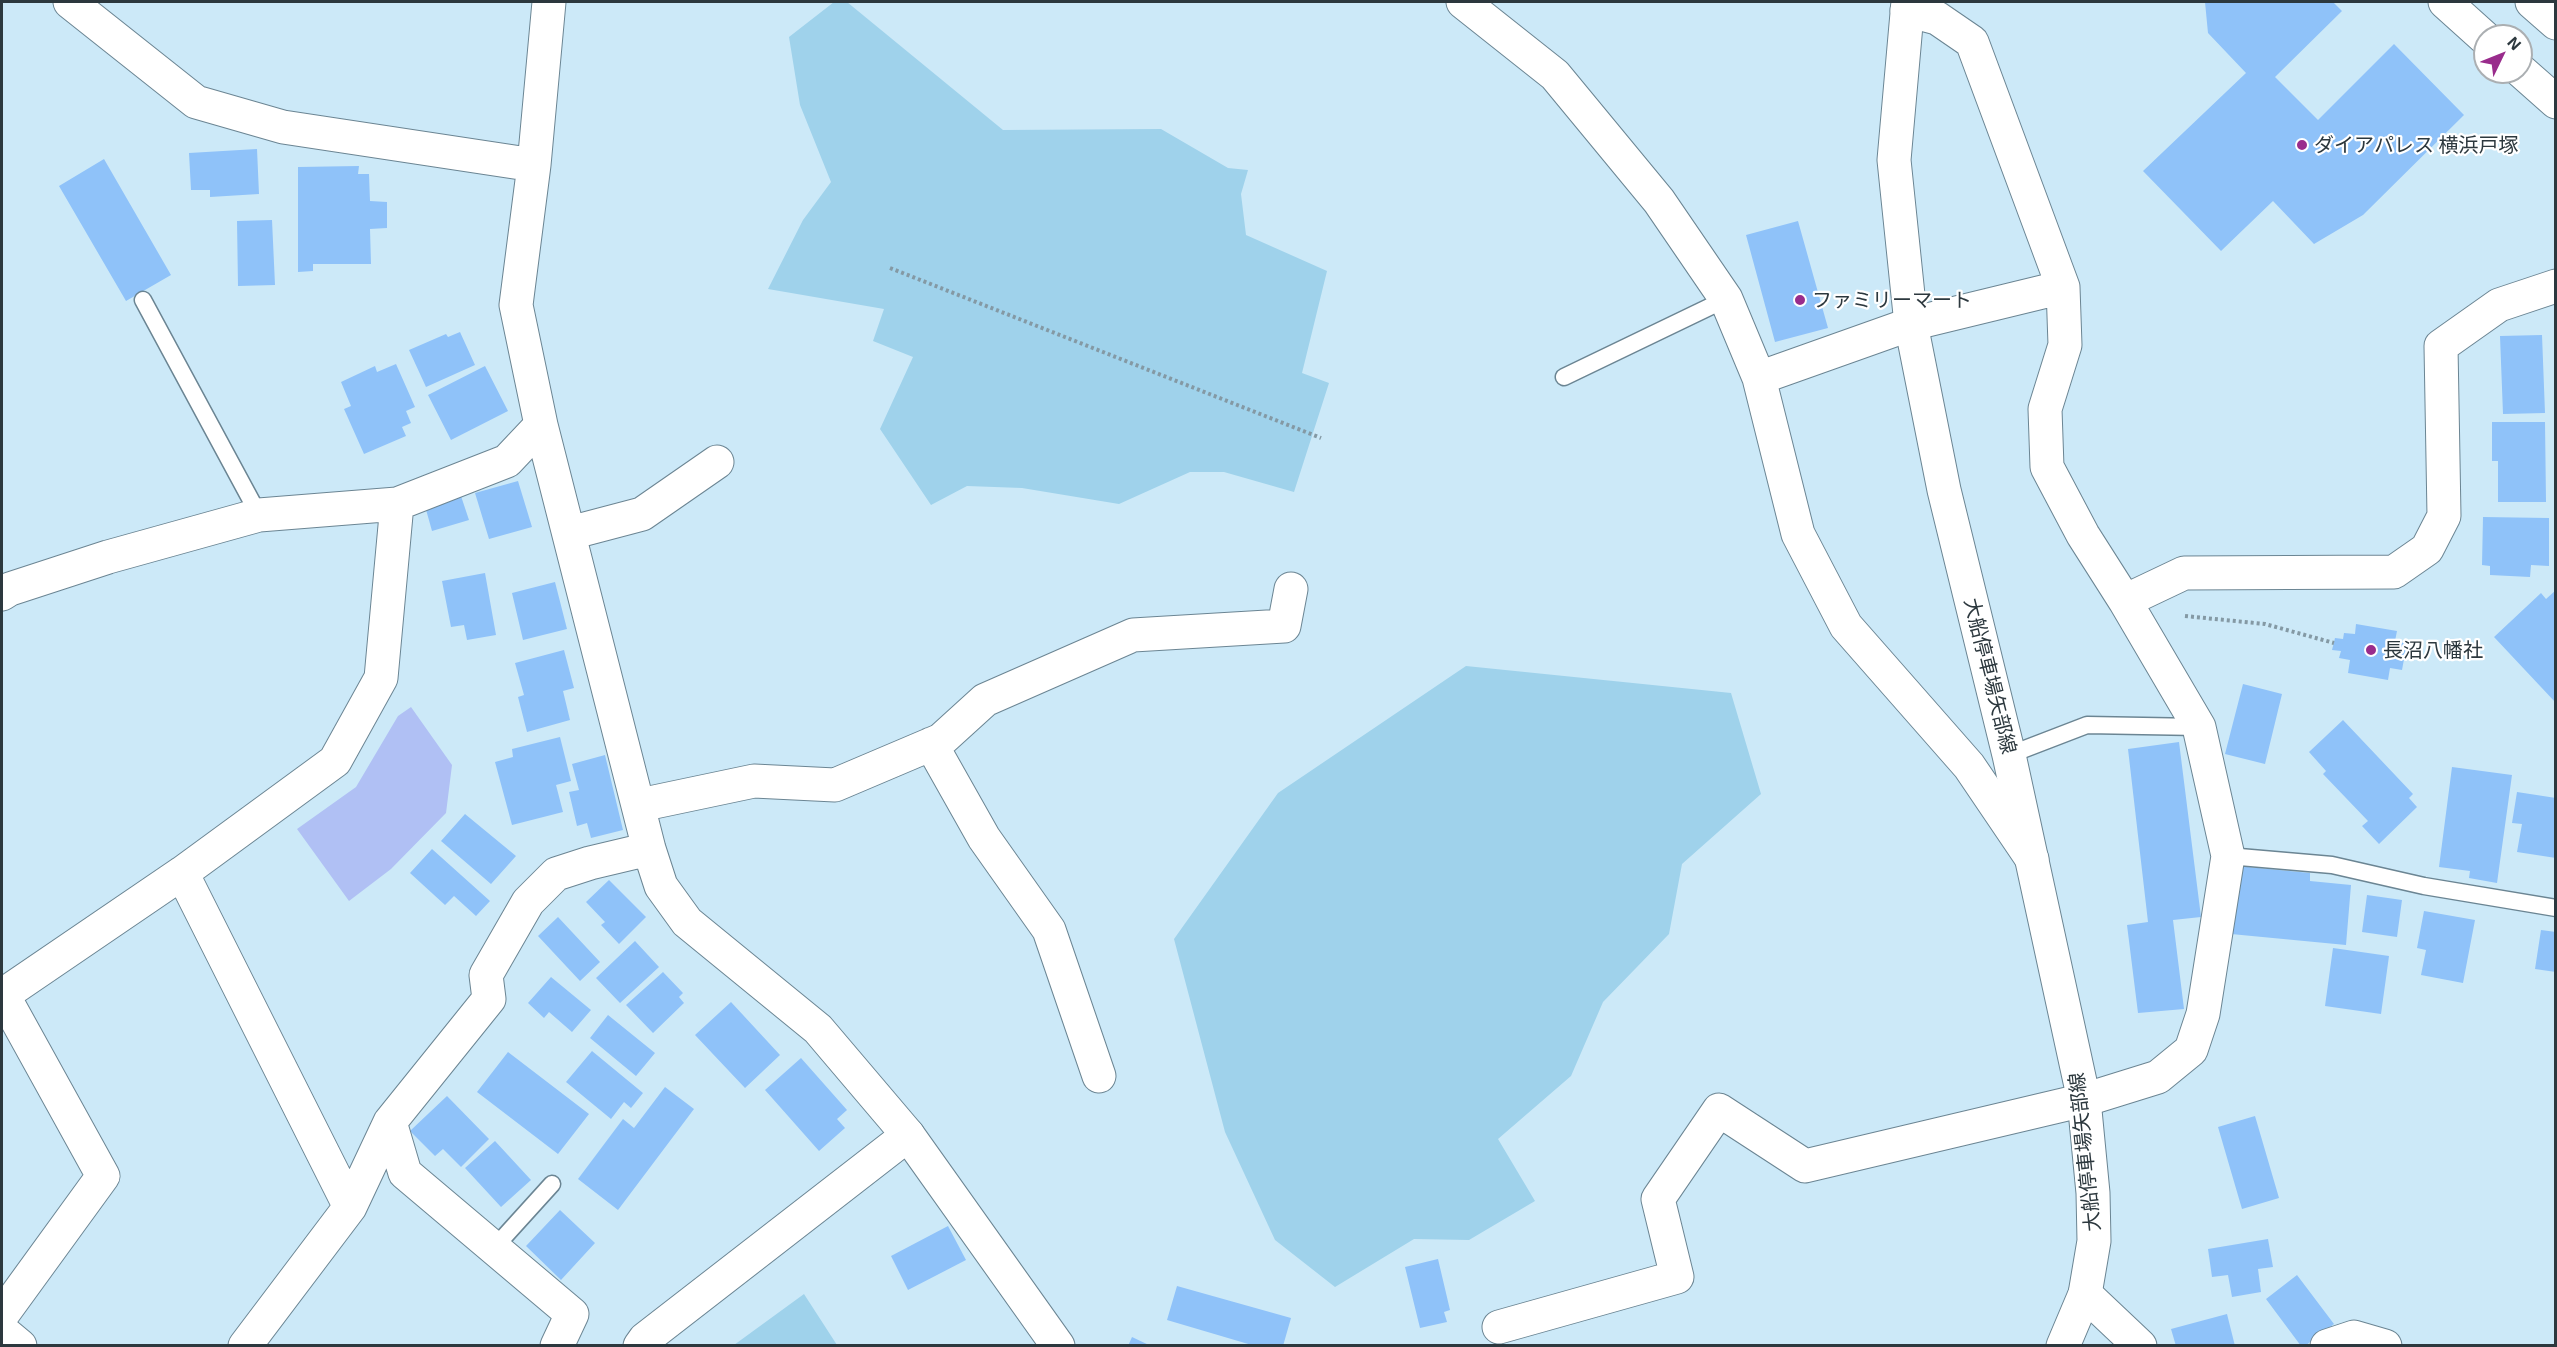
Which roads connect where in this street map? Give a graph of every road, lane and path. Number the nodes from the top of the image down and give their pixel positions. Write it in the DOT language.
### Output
graph roads {
  1 [pos="70,2"];
  2 [pos="549,2"];
  3 [pos="1463,2"];
  4 [pos="2445,2"];
  5 [pos="2532,2"];
  6 [pos="1908,6"];
  7 [pos="2556,22"];
  8 [pos="2473,27"];
  9 [pos="2533,82"];
  10 [pos="2556,102"];
  11 [pos="534,165"];
  12 [pos="890,268"];
  13 [pos="2556,286"];
  14 [pos="2063,287"];
  15 [pos="1726,299"];
  16 [pos="144,300"];
  17 [pos="1911,324"];
  18 [pos="1564,377"];
  19 [pos="1759,378"];
  20 [pos="542,425"];
  21 [pos="1321,438"];
  22 [pos="717,462"];
  23 [pos="398,504"];
  24 [pos="259,515"];
  25 [pos="570,533"];
  26 [pos="4,586"];
  27 [pos="1291,589"];
  28 [pos="2128,605"];
  29 [pos="2334,643"];
  30 [pos="2199,728"];
  31 [pos="931,744"];
  32 [pos="2009,755"];
  33 [pos="640,805"];
  34 [pos="649,849"];
  35 [pos="2228,856"];
  36 [pos="2033,861"];
  37 [pos="182,873"];
  38 [pos="2556,908"];
  39 [pos="1099,1076"];
  40 [pos="2084,1100"];
  41 [pos="390,1122"];
  42 [pos="908,1135"];
  43 [pos="552,1184"];
  44 [pos="350,1207"];
  45 [pos="494,1248"];
  46 [pos="2085,1294"];
  47 [pos="2,1315"];
  48 [pos="1499,1327"];
  49 [pos="2,1331"];
  50 [pos="20,1346"];
  51 [pos="245,1346"];
  52 [pos="557,1346"];
  53 [pos="640,1346"];
  54 [pos="1058,1346"];
  55 [pos="2063,1346"];
  56 [pos="2140,1346"];
  57 [pos="2327,1346"];
  58 [pos="2385,1346"];
  1 -- 11 [label="street"];
  2 -- 11 [label="street"];
  3 -- 15 [label="street"];
  4 -- 8 [label="street"];
  5 -- 7 [label="street"];
  6 -- 14 [label="street"];
  6 -- 17 [label="street, 大船停車場矢部線"];
  9 -- 10 [label="street"];
  11 -- 20 [label="street"];
  12 -- 21 [label="path"];
  13 -- 28 [label="street"];
  14 -- 17 [label="street"];
  14 -- 28 [label="street"];
  15 -- 18 [label="lane"];
  15 -- 19 [label="street"];
  16 -- 24 [label="lane"];
  17 -- 19 [label="street"];
  17 -- 32 [label="street, 大船停車場矢部線"];
  19 -- 36 [label="street"];
  20 -- 23 [label="street"];
  20 -- 25 [label="street"];
  22 -- 25 [label="street"];
  23 -- 24 [label="street"];
  23 -- 37 [label="street"];
  24 -- 26 [label="street"];
  25 -- 33 [label="street"];
  27 -- 31 [label="street"];
  28 -- 29 [label="path"];
  28 -- 30 [label="street"];
  30 -- 32 [label="lane"];
  30 -- 35 [label="street"];
  31 -- 33 [label="street"];
  31 -- 39 [label="street"];
  32 -- 36 [label="street, 大船停車場矢部線"];
  33 -- 34 [label="street"];
  34 -- 41 [label="street"];
  34 -- 42 [label="street"];
  35 -- 38 [label="lane"];
  35 -- 40 [label="street"];
  36 -- 40 [label="street, 大船停車場矢部線"];
  37 -- 44 [label="street"];
  37 -- 47 [label="street"];
  40 -- 46 [label="street, 大船停車場矢部線"];
  40 -- 48 [label="street"];
  41 -- 44 [label="street"];
  41 -- 45 [label="street"];
  42 -- 53 [label="street"];
  42 -- 54 [label="street"];
  43 -- 45 [label="lane"];
  44 -- 51 [label="street"];
  45 -- 52 [label="street"];
  46 -- 55 [label="street, 大船停車場矢部線"];
  46 -- 56 [label="street"];
  49 -- 50 [label="street"];
  57 -- 58 [label="street"];
}
